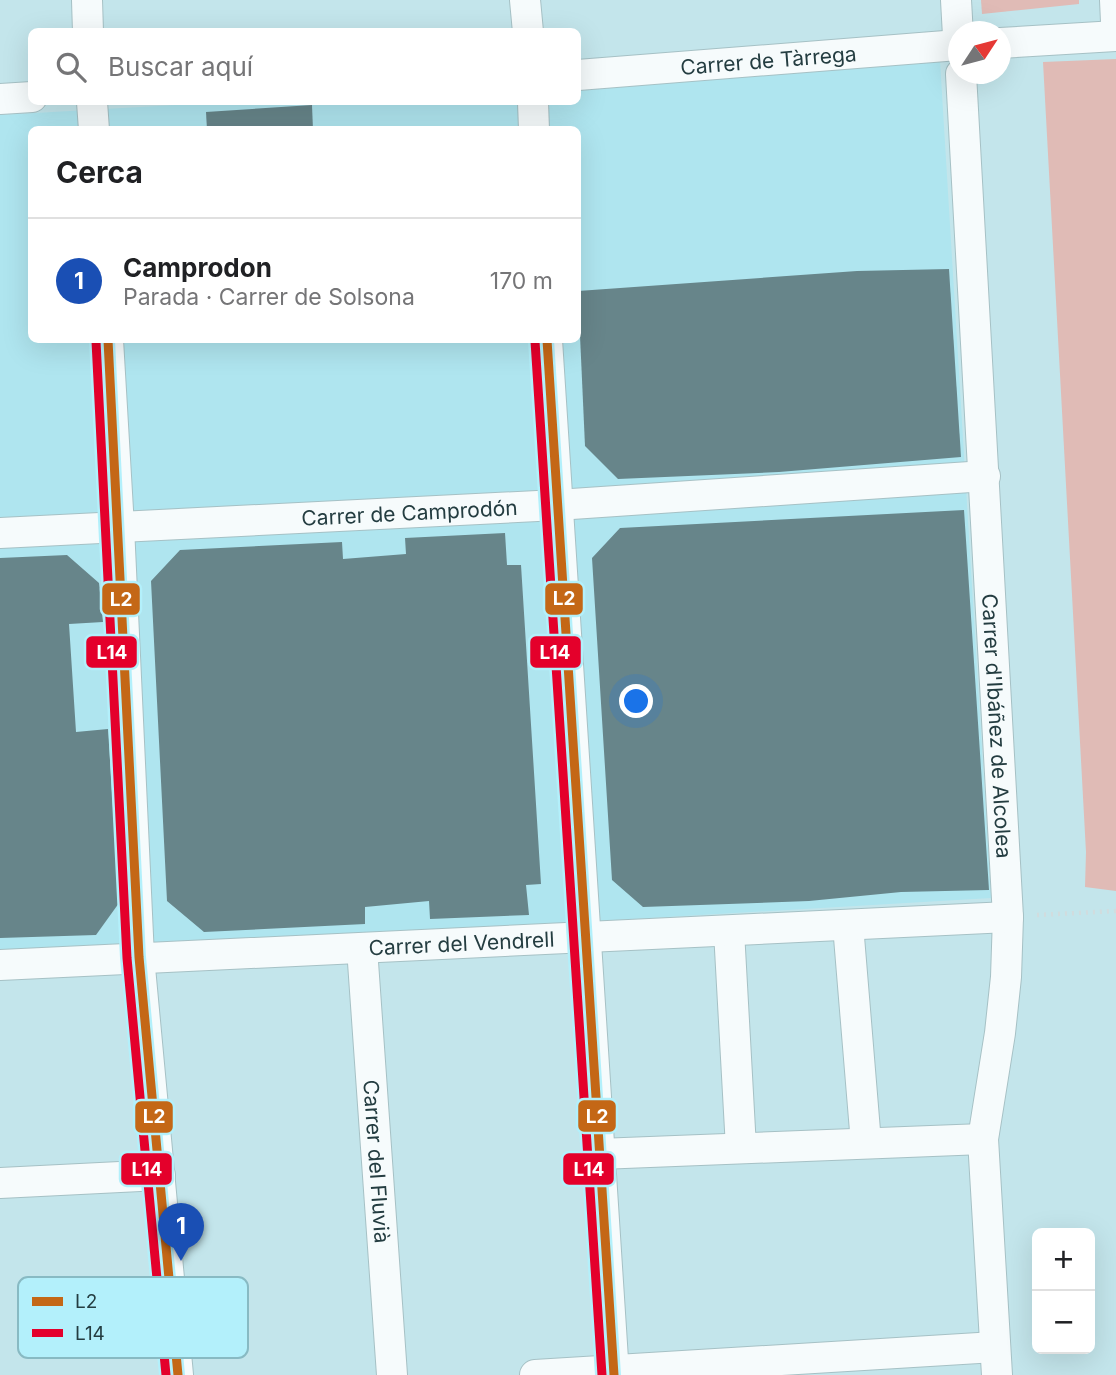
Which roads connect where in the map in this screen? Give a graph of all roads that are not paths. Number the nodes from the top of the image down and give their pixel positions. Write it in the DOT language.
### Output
graph roads {
  1 [pos="87,0"];
  2 [pos="525,0"];
  3 [pos="956,0"];
  4 [pos="1115,0"];
  5 [pos="957,21"];
  6 [pos="1116,22"];
  7 [pos="89,28"];
  8 [pos="528,28"];
  9 [pos="1116,36"];
  10 [pos="1011,42"];
  11 [pos="948,46"];
  12 [pos="581,75"];
  13 [pos="962,84"];
  14 [pos="28,97"];
  15 [pos="0,99"];
  16 [pos="92,105"];
  17 [pos="533,105"];
  18 [pos="94,126"];
  19 [pos="534,126"];
  20 [pos="108,343"];
  21 [pos="547,343"];
  22 [pos="985,476"];
  23 [pos="558,505"];
  24 [pos="120,527"];
  25 [pos="0,533"];
  26 [pos="1008,917"];
  27 [pos="848,925"];
  28 [pos="729,931"];
  29 [pos="585,938"];
  30 [pos="362,948"];
  31 [pos="139,957"];
  32 [pos="0,965"];
  33 [pos="983,1139"];
  34 [pos="866,1143"];
  35 [pos="741,1148"];
  36 [pos="599,1154"];
  37 [pos="160,1175"];
  38 [pos="0,1183"];
  39 [pos="169,1277"];
  40 [pos="996,1361"];
  41 [pos="614,1373"];
  42 [pos="392,1375"];
  43 [pos="535,1375"];
  1 -- 7 [label="street"];
  2 -- 8 [label="street"];
  3 -- 5 [label="street"];
  4 -- 6 [label="street"];
  9 -- 10 [label="street"];
  11 -- 12 [label="street, Carrer de Tàrrega"];
  13 -- 22 [label="street, Carrer d'Ibáñez de Alcolea"];
  14 -- 15 [label="street"];
  16 -- 18 [label="street"];
  17 -- 19 [label="street"];
  20 -- 24 [label="street"];
  21 -- 23 [label="street"];
  22 -- 23 [label="street, Carrer de Camprodón"];
  22 -- 26 [label="street, Carrer d'Ibáñez de Alcolea"];
  23 -- 24 [label="street, Carrer de Camprodón"];
  23 -- 29 [label="street"];
  24 -- 25 [label="street, Carrer de Camprodón"];
  24 -- 31 [label="street"];
  26 -- 27 [label="street, Carrer del Vendrell"];
  26 -- 33 [label="street, Carrer d'Ibáñez de Alcolea"];
  27 -- 28 [label="street, Carrer del Vendrell"];
  27 -- 34 [label="street"];
  28 -- 29 [label="street, Carrer del Vendrell"];
  28 -- 35 [label="street"];
  29 -- 30 [label="street, Carrer del Vendrell"];
  29 -- 36 [label="street"];
  30 -- 31 [label="street, Carrer del Vendrell"];
  30 -- 42 [label="street, Carrer del Fluvià"];
  31 -- 32 [label="street, Carrer del Vendrell"];
  31 -- 37 [label="street"];
  33 -- 34 [label="street"];
  33 -- 40 [label="street, Carrer d'Ibáñez de Alcolea"];
  34 -- 35 [label="street"];
  35 -- 36 [label="street"];
  36 -- 41 [label="street"];
  37 -- 38 [label="street"];
  37 -- 39 [label="street"];
  40 -- 41 [label="street"];
  41 -- 43 [label="street"];
}
